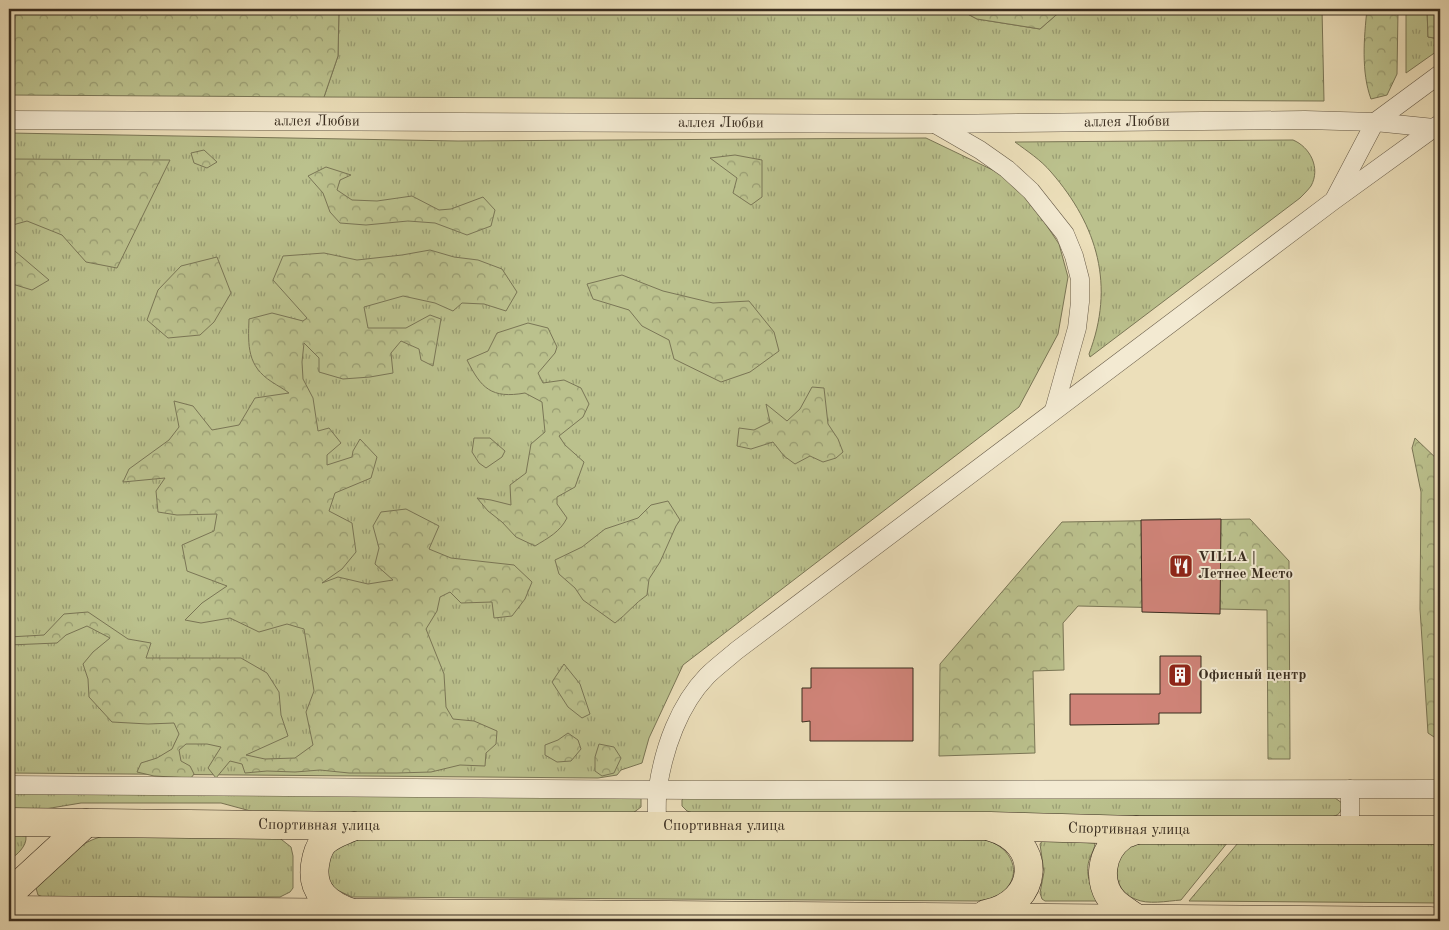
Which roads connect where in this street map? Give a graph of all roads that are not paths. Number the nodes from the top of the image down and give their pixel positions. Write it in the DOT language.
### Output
graph roads {
  1 [pos="1440,74"];
  2 [pos="9,120"];
  3 [pos="1375,122"];
  4 [pos="935,124"];
  5 [pos="1437,126"];
  6 [pos="1333,201"];
  7 [pos="1054,410"];
  8 [pos="9,785"];
  9 [pos="658,788"];
  10 [pos="1350,789"];
  11 [pos="1440,789"];
  12 [pos="9,822"];
  13 [pos="86,823"];
  14 [pos="356,826"];
  15 [pos="657,826"];
  16 [pos="990,826"];
  17 [pos="1350,829"];
  18 [pos="1136,830"];
  19 [pos="1440,830"];
  20 [pos="9,894"];
  21 [pos="9,910"];
  22 [pos="352,913"];
  23 [pos="970,917"];
  24 [pos="1136,918"];
  25 [pos="1431,921"];
  1 -- 3 [label="street"];
  2 -- 4 [label="street, аллея Любви"];
  3 -- 4 [label="street, аллея Любви"];
  3 -- 5 [label="street, аллея Любви"];
  3 -- 6 [label="street"];
  4 -- 7 [label="street"];
  5 -- 6 [label="street"];
  6 -- 7 [label="street"];
  7 -- 9 [label="street"];
  8 -- 9 [label="street"];
  9 -- 10 [label="street"];
  9 -- 15 [label="street"];
  10 -- 11 [label="street"];
  10 -- 17 [label="street"];
  12 -- 13 [label="main road, Спортивная улица"];
  13 -- 14 [label="main road, Спортивная улица"];
  13 -- 20 [label="main road"];
  14 -- 15 [label="main road, Спортивная улица"];
  14 -- 22 [label="main road"];
  15 -- 16 [label="main road, Спортивная улица"];
  16 -- 18 [label="main road, Спортивная улица"];
  16 -- 23 [label="main road"];
  17 -- 18 [label="main road, Спортивная улица"];
  17 -- 19 [label="main road, Спортивная улица"];
  18 -- 24 [label="main road"];
  21 -- 22 [label="main road"];
  22 -- 23 [label="main road"];
  23 -- 24 [label="main road"];
  24 -- 25 [label="main road"];
}
